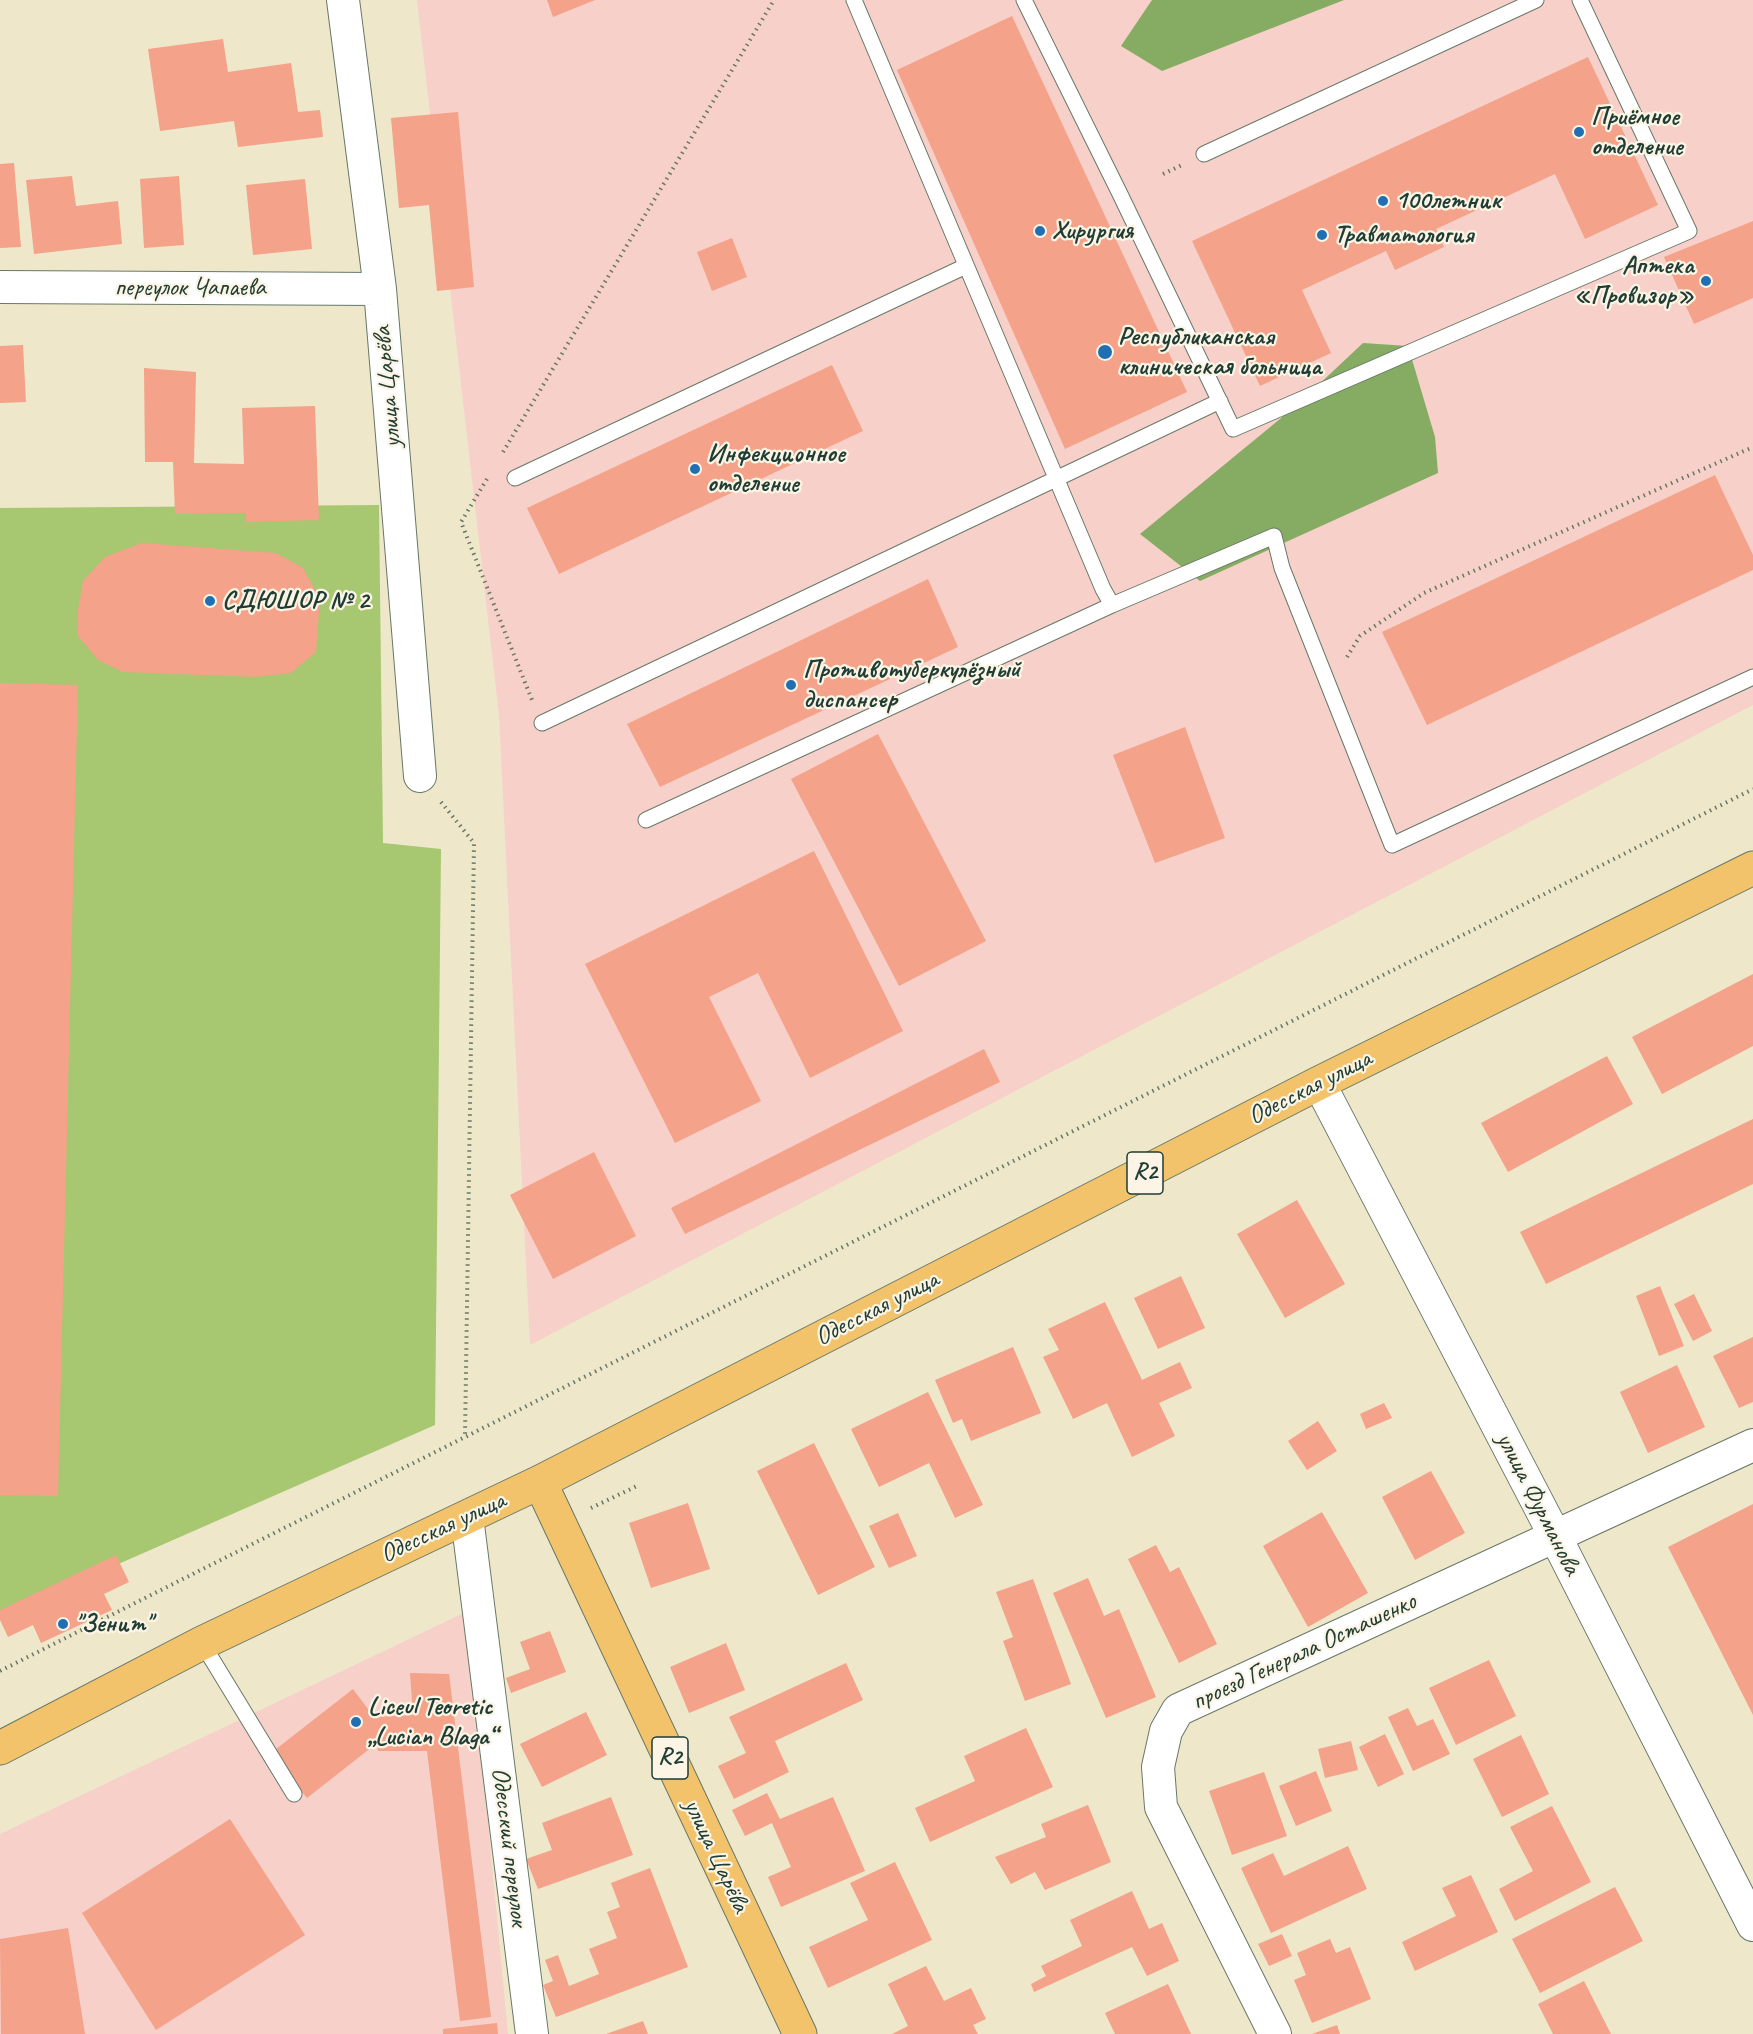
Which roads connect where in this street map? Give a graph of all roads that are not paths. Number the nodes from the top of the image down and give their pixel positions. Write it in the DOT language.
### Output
graph roads {
  1 [pos="343,0"];
  2 [pos="854,0"];
  3 [pos="1024,0"];
  4 [pos="1536,0"];
  5 [pos="1580,0"];
  6 [pos="1204,154"];
  7 [pos="966,266"];
  8 [pos="0,287"];
  9 [pos="380,289"];
  10 [pos="1220,401"];
  11 [pos="515,478"];
  12 [pos="1056,478"];
  13 [pos="1112,604"];
  14 [pos="1753,677"];
  15 [pos="542,723"];
  16 [pos="420,776"];
  17 [pos="646,820"];
  18 [pos="1753,868"];
  19 [pos="1319,1083"];
  20 [pos="1753,1445"];
  21 [pos="540,1482"];
  22 [pos="467,1517"];
  23 [pos="1555,1536"];
  24 [pos="202,1643"];
  25 [pos="0,1748"];
  26 [pos="294,1794"];
  27 [pos="1753,1925"];
  28 [pos="532,2034"];
  29 [pos="800,2034"];
  30 [pos="1275,2034"];
  1 -- 9 [label="street, улица Царёва"];
  2 -- 7 [label="lane"];
  3 -- 10 [label="lane"];
  4 -- 6 [label="lane"];
  5 -- 10 [label="lane"];
  7 -- 11 [label="lane"];
  7 -- 12 [label="lane"];
  8 -- 9 [label="street, переулок Чапаева"];
  9 -- 16 [label="street, улица Царёва"];
  10 -- 12 [label="lane"];
  12 -- 13 [label="lane"];
  12 -- 15 [label="lane"];
  13 -- 14 [label="lane"];
  13 -- 17 [label="lane"];
  18 -- 19 [label="main road, Одесская улица / R2"];
  19 -- 21 [label="main road, Одесская улица / R2"];
  19 -- 23 [label="street, улица Фурманова"];
  20 -- 23 [label="street, проезд Генерала Осташенко"];
  21 -- 22 [label="main road, Одесская улица / R2"];
  21 -- 29 [label="main road, улица Царёва / R2"];
  22 -- 24 [label="main road, Одесская улица / R2"];
  22 -- 28 [label="street, Одесский переулок"];
  23 -- 27 [label="street, улица Фурманова"];
  23 -- 30 [label="street, проезд Генерала Осташенко"];
  24 -- 25 [label="main road, Одесская улица / R2"];
  24 -- 26 [label="lane"];
}
